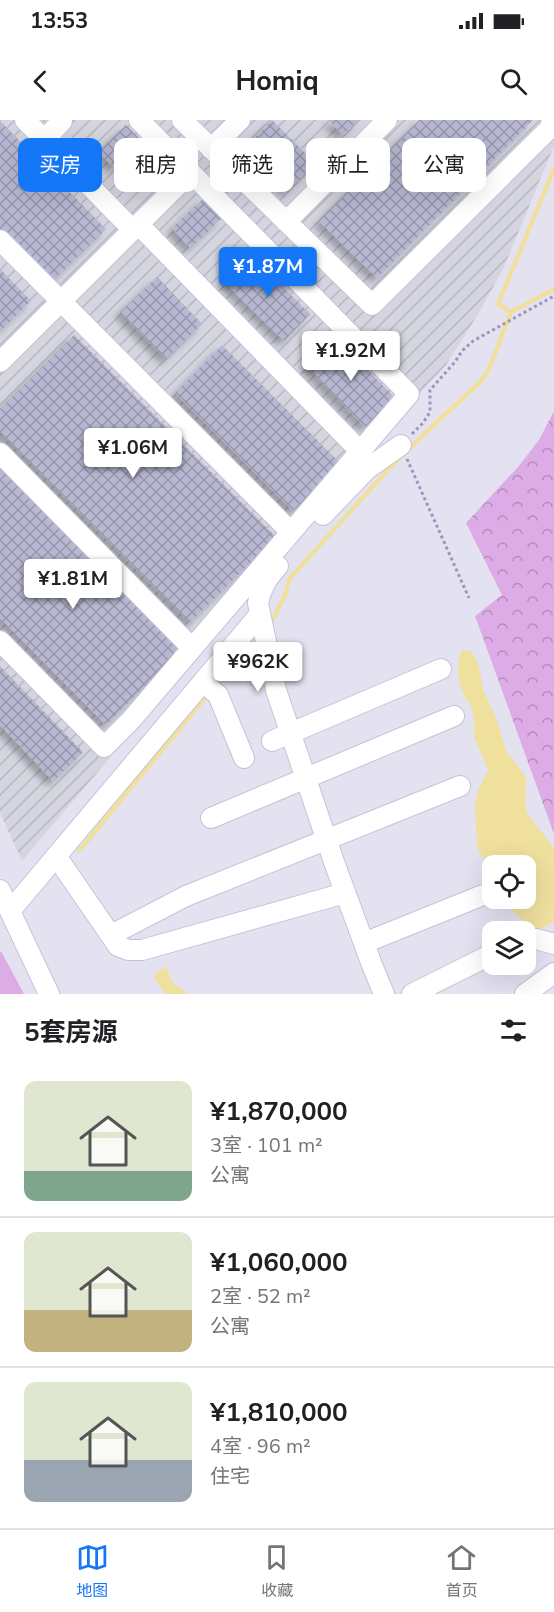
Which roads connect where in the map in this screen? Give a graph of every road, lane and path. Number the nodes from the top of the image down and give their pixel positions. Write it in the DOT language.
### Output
graph roads {
  1 [pos="25,120"];
  2 [pos="139,120"];
  3 [pos="182,120"];
  4 [pos="240,120"];
  5 [pos="387,120"];
  6 [pos="552,120"];
  7 [pos="62,121"];
  8 [pos="42,138"];
  9 [pos="46,138"];
  10 [pos="157,138"];
  11 [pos="222,138"];
  12 [pos="210,148"];
  13 [pos="198,180"];
  14 [pos="98,192"];
  15 [pos="170,192"];
  16 [pos="255,192"];
  17 [pos="286,222"];
  18 [pos="135,227"];
  19 [pos="0,240"];
  20 [pos="554,296"];
  21 [pos="61,301"];
  22 [pos="0,362"];
  23 [pos="401,445"];
  24 [pos="360,451"];
  25 [pos="0,453"];
  26 [pos="291,532"];
  27 [pos="469,598"];
  28 [pos="260,614"];
  29 [pos="0,641"];
  30 [pos="192,648"];
  31 [pos="441,669"];
  32 [pos="202,682"];
  33 [pos="454,716"];
  34 [pos="291,733"];
  35 [pos="272,741"];
  36 [pos="244,758"];
  37 [pos="306,778"];
  38 [pos="460,786"];
  39 [pos="211,818"];
  40 [pos="327,840"];
  41 [pos="56,856"];
  42 [pos="0,890"];
  43 [pos="345,893"];
  44 [pos="482,895"];
  45 [pos="10,911"];
  46 [pos="111,936"];
  47 [pos="536,939"];
  48 [pos="363,943"];
  49 [pos="554,944"];
  50 [pos="482,959"];
  51 [pos="554,973"];
  52 [pos="49,994"];
  53 [pos="384,994"];
  54 [pos="412,994"];
  55 [pos="525,994"];
  1 -- 8 [label="street"];
  2 -- 10 [label="street"];
  3 -- 12 [label="street"];
  4 -- 11 [label="street"];
  5 -- 17 [label="street"];
  6 -- 17 [label="street"];
  7 -- 9 [label="street"];
  13 -- 24 [label="street"];
  14 -- 18 [label="street"];
  15 -- 18 [label="street"];
  16 -- 17 [label="street"];
  18 -- 21 [label="street"];
  18 -- 24 [label="street"];
  19 -- 21 [label="street"];
  20 -- 23 [label="path"];
  21 -- 22 [label="street"];
  21 -- 26 [label="street"];
  23 -- 27 [label="path"];
  23 -- 28 [label="street"];
  24 -- 26 [label="street"];
  25 -- 30 [label="street"];
  26 -- 30 [label="street"];
  28 -- 32 [label="street"];
  28 -- 34 [label="street"];
  29 -- 30 [label="street"];
  31 -- 34 [label="street"];
  32 -- 36 [label="street"];
  32 -- 41 [label="street"];
  33 -- 37 [label="street"];
  34 -- 35 [label="street"];
  34 -- 37 [label="street"];
  37 -- 39 [label="street"];
  37 -- 40 [label="street"];
  38 -- 40 [label="street"];
  40 -- 43 [label="street"];
  40 -- 46 [label="street"];
  41 -- 45 [label="street"];
  41 -- 46 [label="street"];
  42 -- 45 [label="street"];
  43 -- 46 [label="street"];
  43 -- 48 [label="street"];
  44 -- 48 [label="street"];
  45 -- 52 [label="street"];
  47 -- 49 [label="street"];
  48 -- 53 [label="street"];
  50 -- 54 [label="street"];
  51 -- 55 [label="street"];
}
